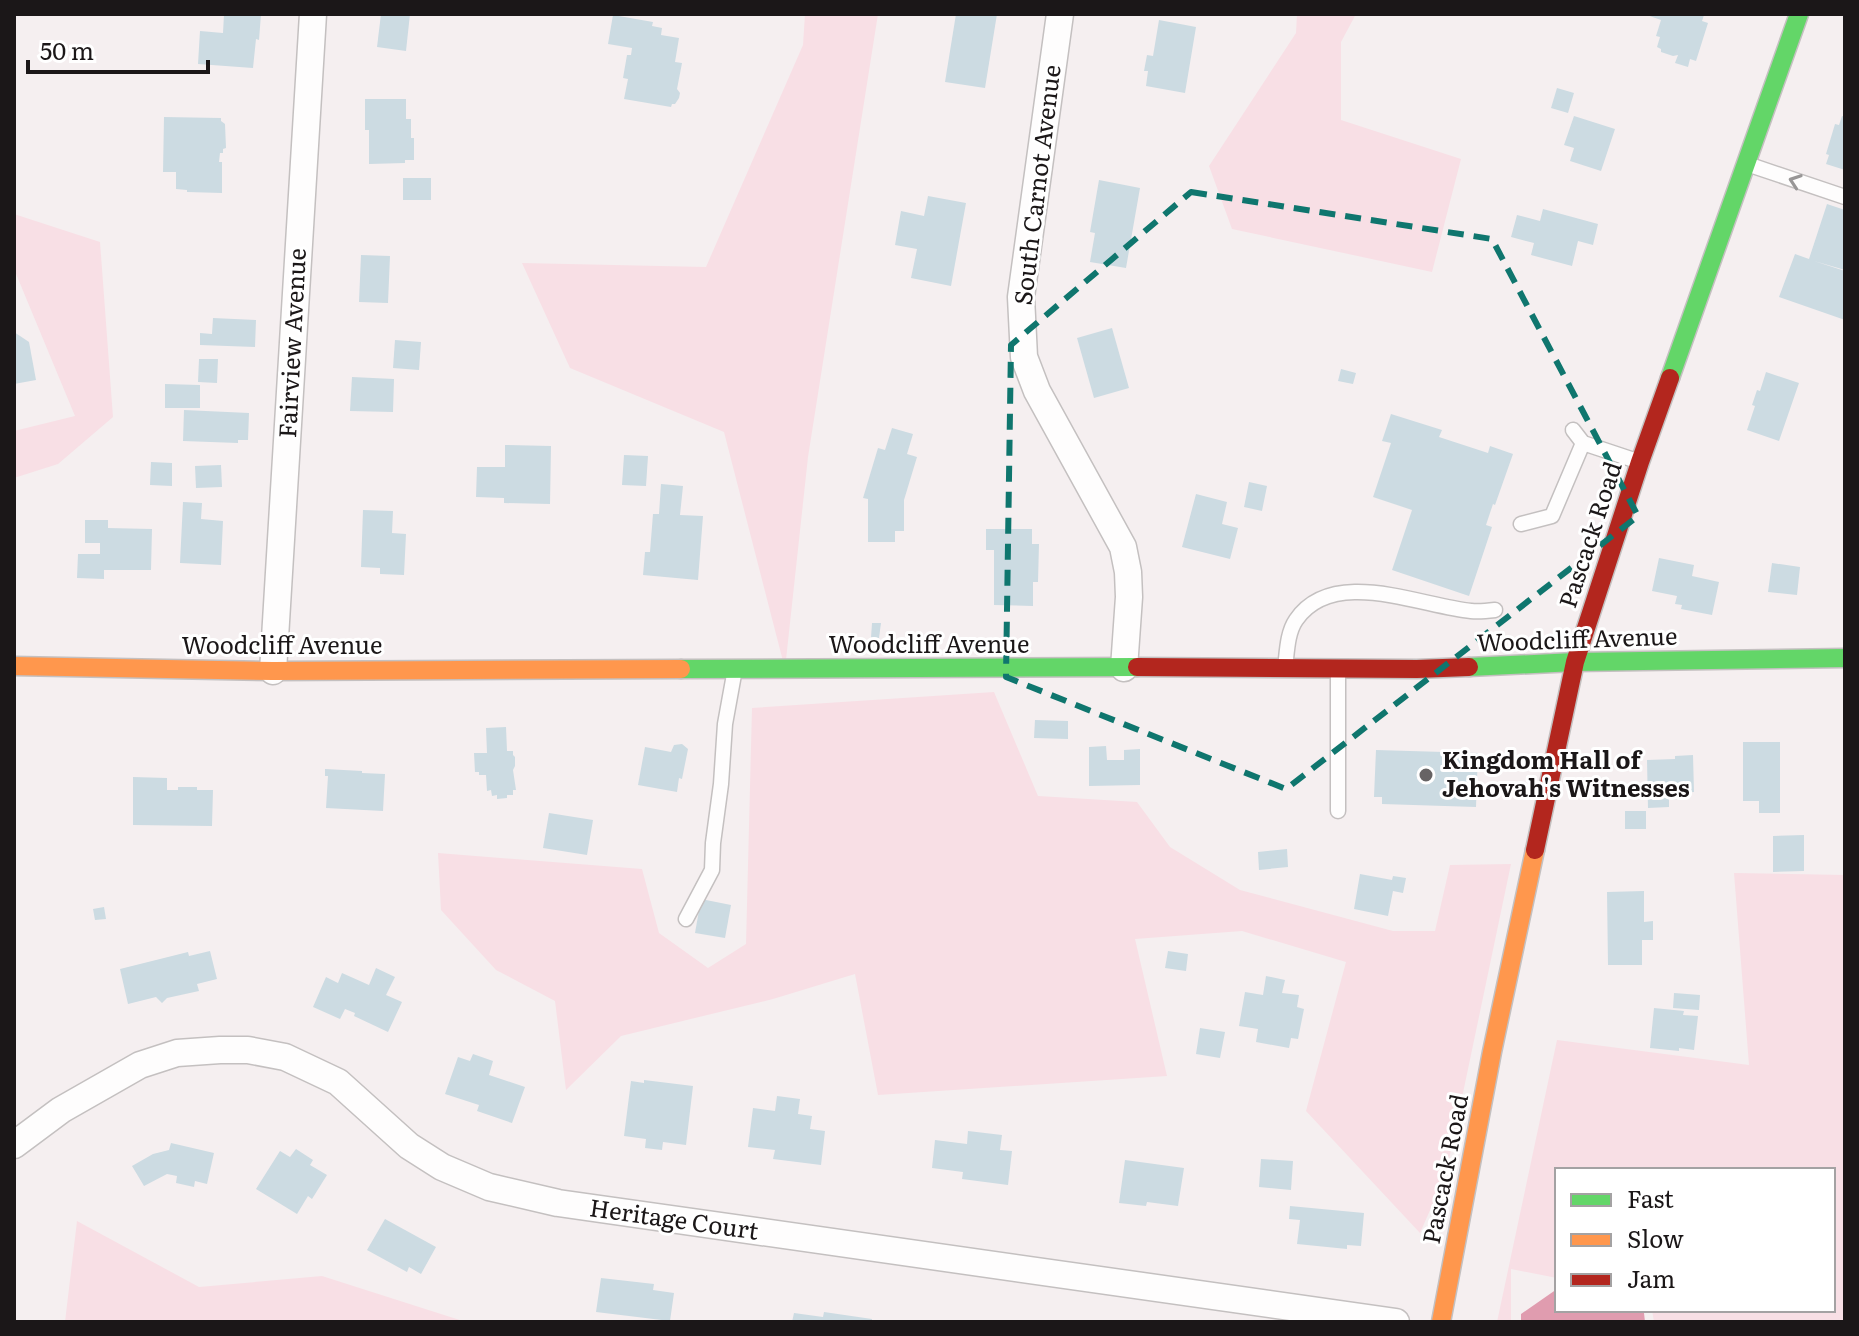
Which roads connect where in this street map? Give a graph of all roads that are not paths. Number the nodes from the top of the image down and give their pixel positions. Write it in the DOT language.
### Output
graph roads {
  1 [pos="313,14"];
  2 [pos="1060,14"];
  3 [pos="1799,14"];
  4 [pos="1746,164"];
  5 [pos="1845,197"];
  6 [pos="1573,430"];
  7 [pos="1583,443"];
  8 [pos="1640,462"];
  9 [pos="1521,524"];
  10 [pos="1495,610"];
  11 [pos="1845,658"];
  12 [pos="1575,662"];
  13 [pos="14,666"];
  14 [pos="1124,668"];
  15 [pos="1285,668"];
  16 [pos="735,669"];
  17 [pos="1338,669"];
  18 [pos="273,671"];
  19 [pos="1338,811"];
  20 [pos="686,919"];
  21 [pos="14,1145"];
  22 [pos="1396,1322"];
  23 [pos="1441,1322"];
  1 -- 18 [label="street, Fairview Avenue"];
  2 -- 14 [label="street, South Carnot Avenue"];
  3 -- 4 [label="main road, Pascack Road"];
  5 -- 4 [label="lane, one-way"];
  4 -- 8 [label="main road, Pascack Road"];
  6 -- 7 [label="lane"];
  7 -- 8 [label="lane"];
  7 -- 9 [label="lane"];
  8 -- 12 [label="main road, Pascack Road"];
  10 -- 15 [label="lane"];
  11 -- 12 [label="main road, Woodcliff Avenue"];
  12 -- 17 [label="main road, Woodcliff Avenue"];
  12 -- 23 [label="main road, Pascack Road"];
  13 -- 18 [label="main road, Woodcliff Avenue"];
  14 -- 15 [label="main road, Woodcliff Avenue"];
  14 -- 16 [label="main road, Woodcliff Avenue"];
  15 -- 17 [label="main road, Woodcliff Avenue"];
  16 -- 18 [label="main road, Woodcliff Avenue"];
  16 -- 20 [label="lane"];
  17 -- 19 [label="lane"];
  21 -- 22 [label="street, Heritage Court"];
}
